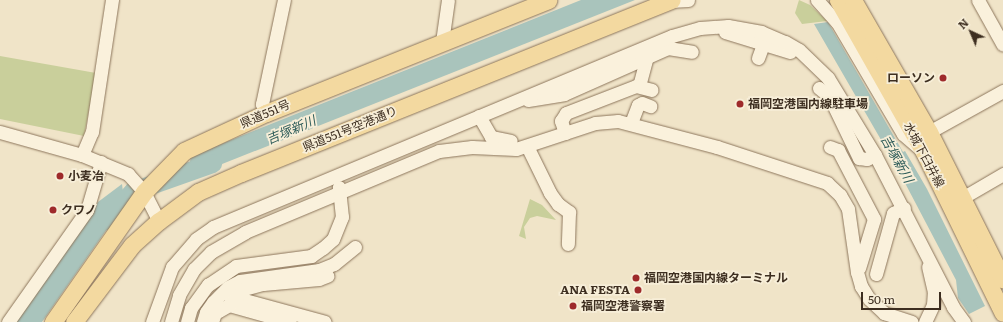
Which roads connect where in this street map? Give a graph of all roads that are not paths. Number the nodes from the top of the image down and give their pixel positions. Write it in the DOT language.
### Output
graph roads {
  1 [pos="112,0"];
  2 [pos="284,0"];
  3 [pos="448,0"];
  4 [pos="548,0"];
  5 [pos="671,0"];
  6 [pos="688,0"];
  7 [pos="817,0"];
  8 [pos="838,0"];
  9 [pos="853,0"];
  10 [pos="978,0"];
  11 [pos="725,17"];
  12 [pos="706,28"];
  13 [pos="796,38"];
  14 [pos="442,42"];
  15 [pos="763,44"];
  16 [pos="1003,45"];
  17 [pos="687,54"];
  18 [pos="807,56"];
  19 [pos="647,57"];
  20 [pos="758,58"];
  21 [pos="640,86"];
  22 [pos="819,88"];
  23 [pos="652,90"];
  24 [pos="1003,91"];
  25 [pos="514,101"];
  26 [pos="650,106"];
  27 [pos="266,113"];
  28 [pos="479,116"];
  29 [pos="631,123"];
  30 [pos="0,132"];
  31 [pos="929,132"];
  32 [pos="565,133"];
  33 [pos="549,138"];
  34 [pos="527,146"];
  35 [pos="830,147"];
  36 [pos="924,152"];
  37 [pos="82,155"];
  38 [pos="875,155"];
  39 [pos="101,162"];
  40 [pos="347,170"];
  41 [pos="1003,174"];
  42 [pos="339,194"];
  43 [pos="147,198"];
  44 [pos="962,198"];
  45 [pos="904,208"];
  46 [pos="159,221"];
  47 [pos="568,244"];
  48 [pos="355,247"];
  49 [pos="924,249"];
  50 [pos="350,262"];
  51 [pos="857,272"];
  52 [pos="876,274"];
  53 [pos="1003,280"];
  54 [pos="232,301"];
  55 [pos="213,302"];
  56 [pos="1003,313"];
  57 [pos="0,322"];
  58 [pos="3,322"];
  59 [pos="8,322"];
  60 [pos="53,322"];
  61 [pos="74,322"];
  62 [pos="152,322"];
  63 [pos="171,322"];
  64 [pos="187,322"];
  65 [pos="204,322"];
  66 [pos="212,322"];
  67 [pos="292,322"];
  68 [pos="325,322"];
  69 [pos="912,322"];
  70 [pos="925,322"];
  71 [pos="964,322"];
  1 -- 37 [label="street"];
  2 -- 27 [label="street"];
  3 -- 14 [label="street"];
  4 -- 14 [label="main road, 県道551号"];
  5 -- 6 [label="street"];
  5 -- 46 [label="main road, 県道551号空港通り"];
  7 -- 36 [label="street"];
  8 -- 36 [label="main road, 水城下臼井線"];
  9 -- 31 [label="main road, 水城下臼井線"];
  10 -- 16 [label="street"];
  11 -- 12 [label="street"];
  12 -- 15 [label="street"];
  12 -- 18 [label="street"];
  12 -- 25 [label="street"];
  13 -- 18 [label="street"];
  14 -- 27 [label="main road, 県道551号"];
  15 -- 18 [label="street"];
  15 -- 20 [label="street"];
  17 -- 19 [label="street"];
  18 -- 38 [label="street"];
  19 -- 21 [label="street"];
  19 -- 25 [label="street"];
  21 -- 23 [label="street"];
  21 -- 32 [label="street"];
  22 -- 38 [label="street"];
  24 -- 31 [label="street"];
  25 -- 28 [label="street"];
  26 -- 29 [label="street"];
  27 -- 43 [label="main road, 県道551号"];
  28 -- 33 [label="street"];
  28 -- 40 [label="street"];
  29 -- 32 [label="street"];
  29 -- 51 [label="street"];
  30 -- 37 [label="street"];
  31 -- 44 [label="main road, 水城下臼井線"];
  32 -- 33 [label="street"];
  33 -- 34 [label="street"];
  34 -- 42 [label="street"];
  34 -- 47 [label="street"];
  35 -- 51 [label="street"];
  36 -- 56 [label="main road, 水城下臼井線"];
  37 -- 39 [label="street"];
  38 -- 45 [label="street"];
  39 -- 43 [label="street"];
  39 -- 59 [label="street"];
  40 -- 42 [label="street"];
  40 -- 62 [label="street"];
  41 -- 44 [label="street"];
  42 -- 63 [label="street"];
  42 -- 64 [label="street"];
  43 -- 46 [label="street"];
  43 -- 60 [label="main road, 県道551号"];
  44 -- 53 [label="main road, 水城下臼井線"];
  45 -- 49 [label="street"];
  45 -- 52 [label="street"];
  46 -- 61 [label="main road, 県道551号空港通り"];
  48 -- 55 [label="street"];
  49 -- 70 [label="street"];
  49 -- 71 [label="street"];
  50 -- 54 [label="street"];
  51 -- 69 [label="street"];
  54 -- 55 [label="street"];
  54 -- 66 [label="street"];
  54 -- 67 [label="street"];
  54 -- 68 [label="street"];
  55 -- 65 [label="street"];
  57 -- 58 [label="street"];
}
